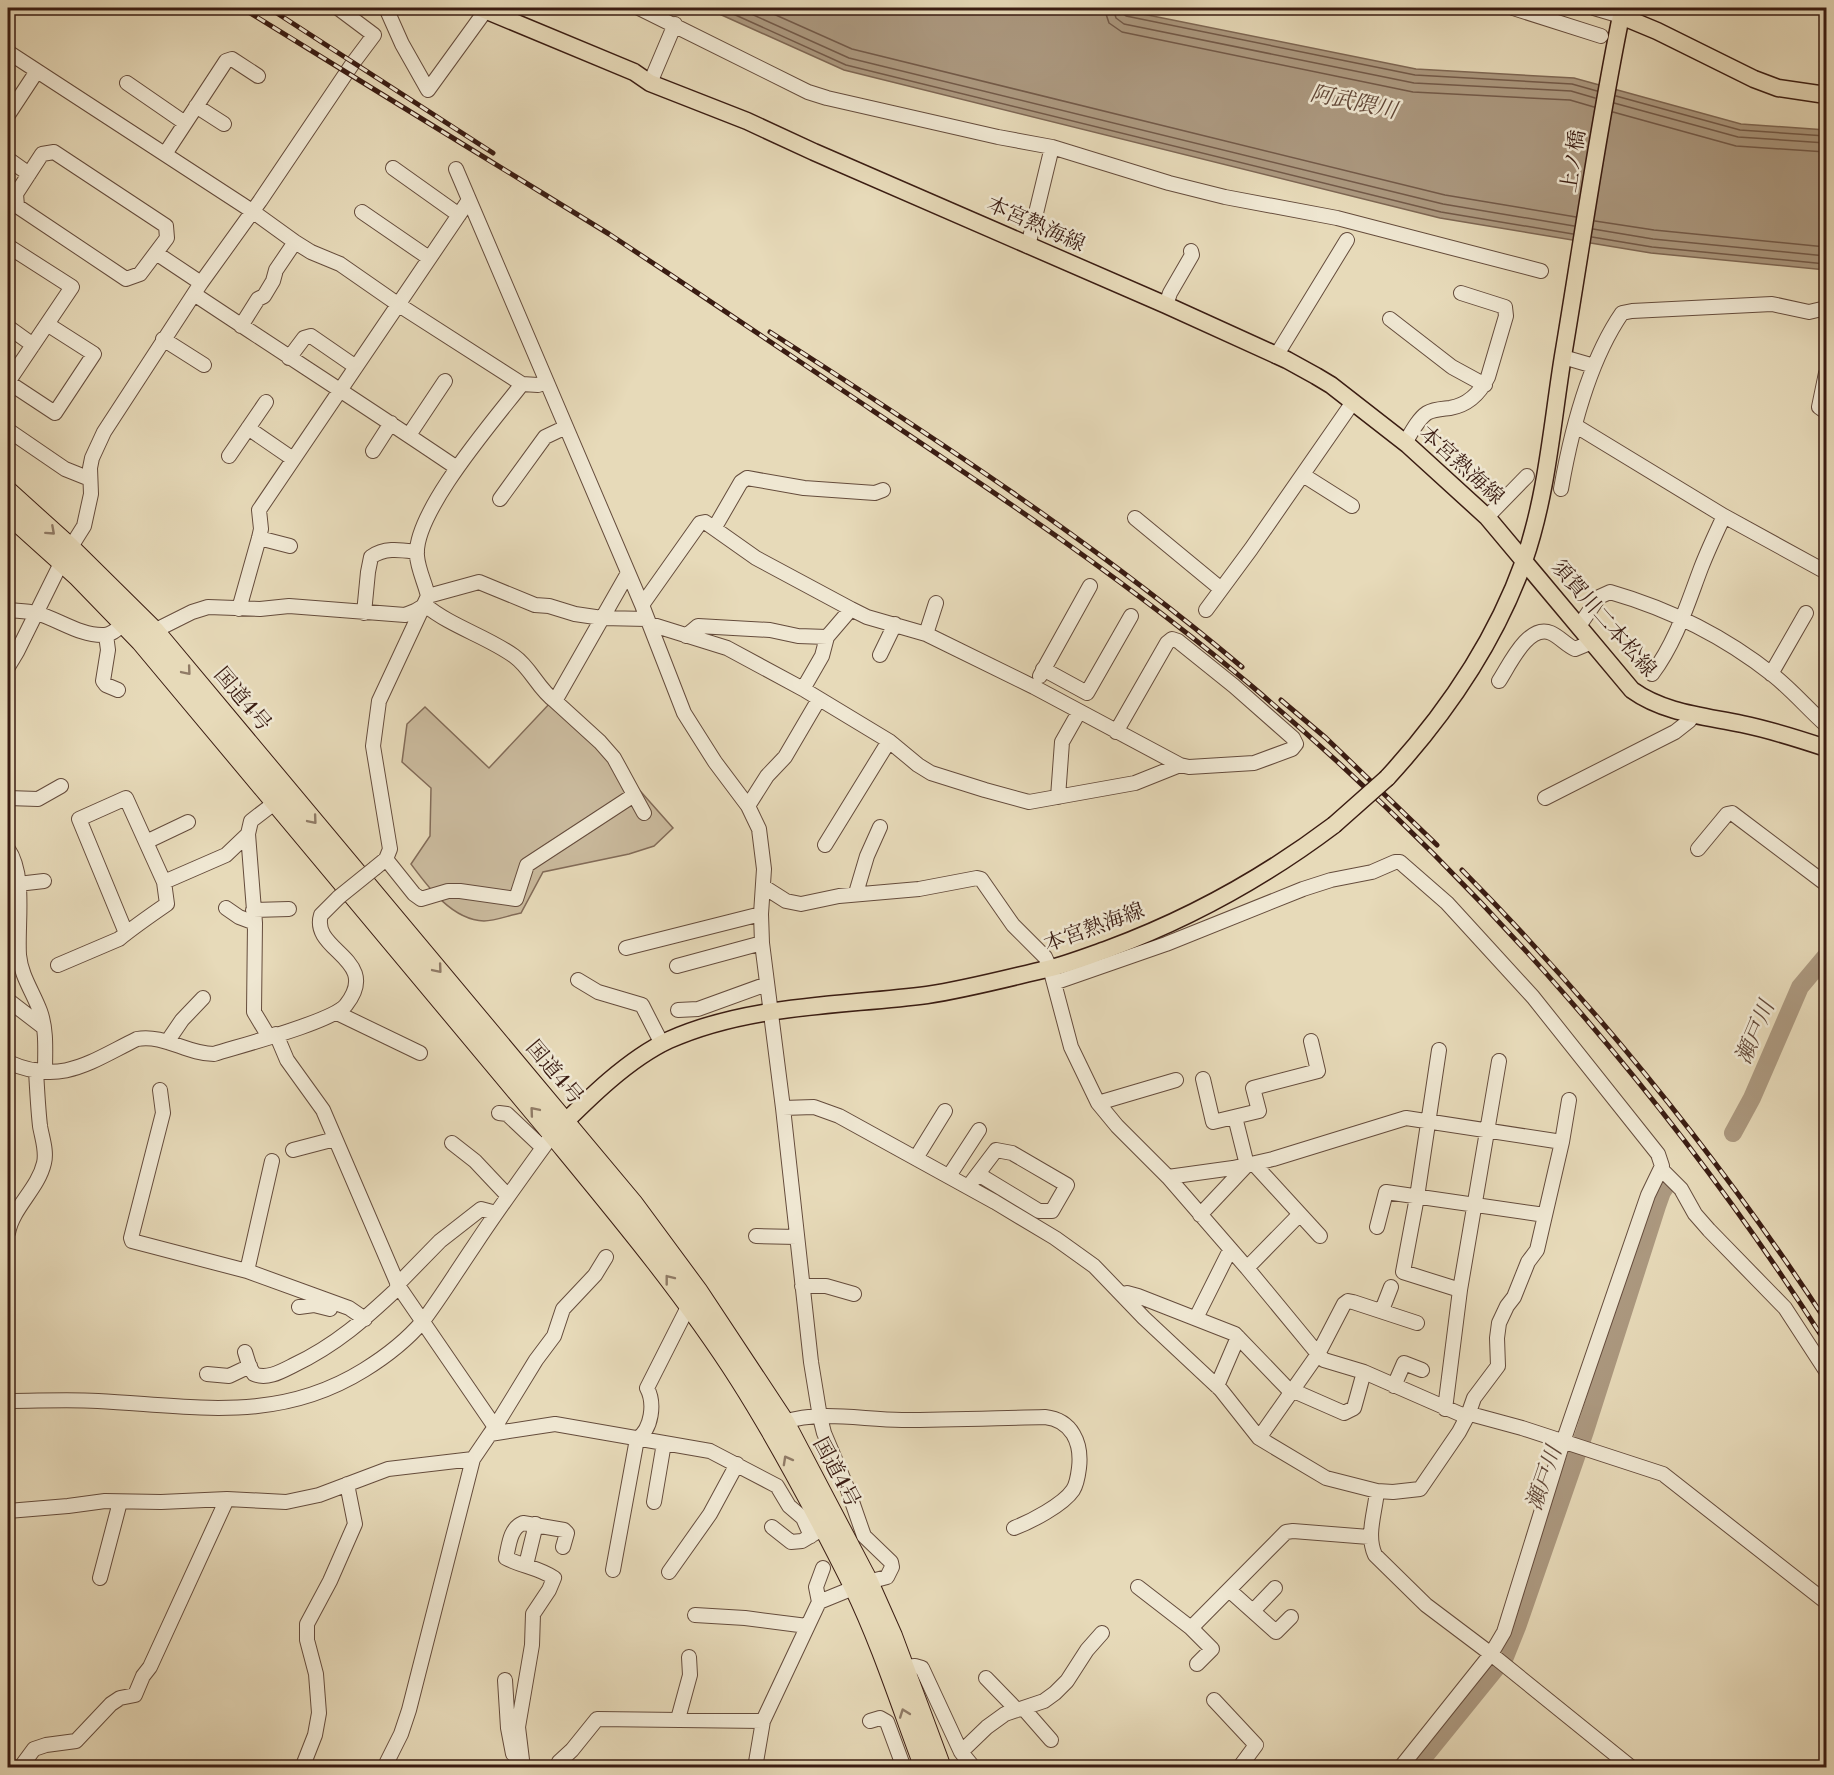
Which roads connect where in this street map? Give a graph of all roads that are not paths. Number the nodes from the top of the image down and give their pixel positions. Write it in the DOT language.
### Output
graph roads {
  1 [pos="338,8"];
  2 [pos="639,8"];
  3 [pos="1513,8"];
  4 [pos="1594,8"];
  5 [pos="483,9"];
  6 [pos="390,10"];
  7 [pos="1622,12"];
  8 [pos="675,24"];
  9 [pos="374,35"];
  10 [pos="1601,36"];
  11 [pos="8,52"];
  12 [pos="37,71"];
  13 [pos="258,76"];
  14 [pos="127,83"];
  15 [pos="650,83"];
  16 [pos="1827,95"];
  17 [pos="196,106"];
  18 [pos="8,114"];
  19 [pos="185,123"];
  20 [pos="224,124"];
  21 [pos="1052,147"];
  22 [pos="165,154"];
  23 [pos="8,159"];
  24 [pos="393,168"];
  25 [pos="456,170"];
  26 [pos="29,174"];
  27 [pos="469,200"];
  28 [pos="256,206"];
  29 [pos="362,212"];
  30 [pos="459,215"];
  31 [pos="1347,240"];
  32 [pos="295,242"];
  33 [pos="8,246"];
  34 [pos="1028,246"];
  35 [pos="1191,250"];
  36 [pos="156,253"];
  37 [pos="429,258"];
  38 [pos="1541,272"];
  39 [pos="1577,281"];
  40 [pos="197,288"];
  41 [pos="1461,293"];
  42 [pos="399,305"];
  43 [pos="1166,305"];
  44 [pos="1827,308"];
  45 [pos="1390,319"];
  46 [pos="47,324"];
  47 [pos="241,326"];
  48 [pos="8,327"];
  49 [pos="163,339"];
  50 [pos="33,345"];
  51 [pos="1276,356"];
  52 [pos="1563,357"];
  53 [pos="289,358"];
  54 [pos="204,365"];
  55 [pos="1594,366"];
  56 [pos="356,367"];
  57 [pos="1827,373"];
  58 [pos="445,381"];
  59 [pos="8,382"];
  60 [pos="547,382"];
  61 [pos="522,384"];
  62 [pos="1485,385"];
  63 [pos="340,388"];
  64 [pos="266,402"];
  65 [pos="1353,402"];
  66 [pos="1827,412"];
  67 [pos="391,423"];
  68 [pos="1576,426"];
  69 [pos="248,428"];
  70 [pos="566,428"];
  71 [pos="8,430"];
  72 [pos="409,435"];
  73 [pos="1404,443"];
  74 [pos="373,451"];
  75 [pos="229,456"];
  76 [pos="293,459"];
  77 [pos="457,468"];
  78 [pos="1303,475"];
  79 [pos="1527,476"];
  80 [pos="90,479"];
  81 [pos="1561,489"];
  82 [pos="882,490"];
  83 [pos="8,492"];
  84 [pos="500,499"];
  85 [pos="1352,506"];
  86 [pos="8,513"];
  87 [pos="1724,516"];
  88 [pos="1487,517"];
  89 [pos="1135,518"];
  90 [pos="715,527"];
  91 [pos="259,538"];
  92 [pos="290,546"];
  93 [pos="417,552"];
  94 [pos="66,554"];
  95 [pos="1524,560"];
  96 [pos="1827,572"];
  97 [pos="628,573"];
  98 [pos="1090,586"];
  99 [pos="1221,589"];
  100 [pos="426,600"];
  101 [pos="936,603"];
  102 [pos="642,605"];
  103 [pos="239,609"];
  104 [pos="850,609"];
  105 [pos="8,610"];
  106 [pos="1206,610"];
  107 [pos="36,613"];
  108 [pos="364,613"];
  109 [pos="1806,613"];
  110 [pos="1131,616"];
  111 [pos="602,618"];
  112 [pos="1683,619"];
  113 [pos="649,621"];
  114 [pos="124,623"];
  115 [pos="895,624"];
  116 [pos="1579,626"];
  117 [pos="154,631"];
  118 [pos="926,634"];
  119 [pos="106,636"];
  120 [pos="686,636"];
  121 [pos="827,637"];
  122 [pos="1592,642"];
  123 [pos="880,655"];
  124 [pos="8,667"];
  125 [pos="1043,669"];
  126 [pos="1652,674"];
  127 [pos="1771,674"];
  128 [pos="1499,681"];
  129 [pos="1034,687"];
  130 [pos="803,688"];
  131 [pos="118,690"];
  132 [pos="819,699"];
  133 [pos="555,702"];
  134 [pos="1079,712"];
  135 [pos="1693,715"];
  136 [pos="1827,725"];
  137 [pos="1116,732"];
  138 [pos="889,741"];
  139 [pos="1827,748"];
  140 [pos="1180,765"];
  141 [pos="61,786"];
  142 [pos="634,795"];
  143 [pos="283,796"];
  144 [pos="1058,797"];
  145 [pos="8,798"];
  146 [pos="1545,798"];
  147 [pos="748,806"];
  148 [pos="644,813"];
  149 [pos="188,822"];
  150 [pos="880,827"];
  151 [pos="248,834"];
  152 [pos="146,842"];
  153 [pos="825,845"];
  154 [pos="8,849"];
  155 [pos="1698,849"];
  156 [pos="381,864"];
  157 [pos="44,881"];
  158 [pos="164,882"];
  159 [pos="18,884"];
  160 [pos="1827,884"];
  161 [pos="764,887"];
  162 [pos="856,893"];
  163 [pos="226,908"];
  164 [pos="289,909"];
  165 [pos="761,914"];
  166 [pos="254,916"];
  167 [pos="14,933"];
  168 [pos="126,933"];
  169 [pos="762,943"];
  170 [pos="626,948"];
  171 [pos="57,965"];
  172 [pos="677,966"];
  173 [pos="1052,976"];
  174 [pos="578,980"];
  175 [pos="767,984"];
  176 [pos="203,999"];
  177 [pos="8,1000"];
  178 [pos="678,1010"];
  179 [pos="770,1012"];
  180 [pos="337,1013"];
  181 [pos="44,1028"];
  182 [pos="272,1036"];
  183 [pos="1311,1041"];
  184 [pos="166,1042"];
  185 [pos="662,1044"];
  186 [pos="1439,1050"];
  187 [pos="420,1053"];
  188 [pos="1499,1061"];
  189 [pos="8,1062"];
  190 [pos="41,1071"];
  191 [pos="1203,1079"];
  192 [pos="1176,1080"];
  193 [pos="160,1090"];
  194 [pos="1569,1100"];
  195 [pos="1098,1103"];
  196 [pos="783,1108"];
  197 [pos="945,1111"];
  198 [pos="499,1113"];
  199 [pos="1235,1117"];
  200 [pos="1430,1120"];
  201 [pos="1488,1129"];
  202 [pos="979,1130"];
  203 [pos="554,1135"];
  204 [pos="335,1139"];
  205 [pos="1562,1142"];
  206 [pos="452,1143"];
  207 [pos="293,1150"];
  208 [pos="916,1158"];
  209 [pos="272,1161"];
  210 [pos="1250,1165"];
  211 [pos="1661,1169"];
  212 [pos="978,1174"];
  213 [pos="949,1176"];
  214 [pos="1168,1177"];
  215 [pos="968,1187"];
  216 [pos="508,1196"];
  217 [pos="1417,1197"];
  218 [pos="1474,1206"];
  219 [pos="496,1214"];
  220 [pos="1200,1215"];
  221 [pos="1299,1215"];
  222 [pos="1545,1215"];
  223 [pos="1377,1227"];
  224 [pos="8,1233"];
  225 [pos="756,1236"];
  226 [pos="1320,1236"];
  227 [pos="797,1237"];
  228 [pos="1230,1250"];
  229 [pos="606,1257"];
  230 [pos="1247,1268"];
  231 [pos="247,1271"];
  232 [pos="398,1286"];
  233 [pos="802,1286"];
  234 [pos="1391,1287"];
  235 [pos="1460,1290"];
  236 [pos="854,1294"];
  237 [pos="1122,1294"];
  238 [pos="689,1305"];
  239 [pos="299,1307"];
  240 [pos="349,1308"];
  241 [pos="1382,1310"];
  242 [pos="1196,1318"];
  243 [pos="365,1319"];
  244 [pos="422,1322"];
  245 [pos="1417,1323"];
  246 [pos="1238,1337"];
  247 [pos="245,1352"];
  248 [pos="1318,1354"];
  249 [pos="250,1366"];
  250 [pos="1422,1370"];
  251 [pos="1827,1371"];
  252 [pos="1364,1372"];
  253 [pos="207,1374"];
  254 [pos="1217,1386"];
  255 [pos="1394,1386"];
  256 [pos="1291,1391"];
  257 [pos="8,1401"];
  258 [pos="1445,1409"];
  259 [pos="1468,1415"];
  260 [pos="820,1417"];
  261 [pos="784,1422"];
  262 [pos="492,1431"];
  263 [pos="1259,1438"];
  264 [pos="637,1439"];
  265 [pos="664,1443"];
  266 [pos="1571,1444"];
  267 [pos="473,1459"];
  268 [pos="737,1464"];
  269 [pos="347,1484"];
  270 [pos="1377,1491"];
  271 [pos="227,1499"];
  272 [pos="120,1502"];
  273 [pos="654,1502"];
  274 [pos="8,1511"];
  275 [pos="536,1524"];
  276 [pos="772,1527"];
  277 [pos="1014,1528"];
  278 [pos="817,1532"];
  279 [pos="1370,1537"];
  280 [pos="563,1547"];
  281 [pos="526,1565"];
  282 [pos="823,1568"];
  283 [pos="613,1570"];
  284 [pos="669,1572"];
  285 [pos="100,1578"];
  286 [pos="862,1585"];
  287 [pos="1138,1587"];
  288 [pos="1275,1588"];
  289 [pos="1229,1590"];
  290 [pos="819,1602"];
  291 [pos="1827,1602"];
  292 [pos="1253,1611"];
  293 [pos="695,1615"];
  294 [pos="1291,1617"];
  295 [pos="807,1626"];
  296 [pos="1191,1628"];
  297 [pos="1102,1633"];
  298 [pos="689,1657"];
  299 [pos="1497,1658"];
  300 [pos="1197,1664"];
  301 [pos="904,1666"];
  302 [pos="986,1678"];
  303 [pos="505,1680"];
  304 [pos="1214,1700"];
  305 [pos="1020,1709"];
  306 [pos="678,1719"];
  307 [pos="763,1721"];
  308 [pos="870,1721"];
  309 [pos="1051,1740"];
  310 [pos="961,1752"];
  311 [pos="20,1767"];
  312 [pos="304,1767"];
  313 [pos="384,1767"];
  314 [pos="556,1767"];
  315 [pos="755,1767"];
  316 [pos="904,1767"];
  317 [pos="925,1767"];
  318 [pos="941,1767"];
  319 [pos="974,1767"];
  320 [pos="1239,1767"];
  321 [pos="1401,1767"];
  322 [pos="1632,1767"];
  1 -- 9 [label="street"];
  2 -- 8 [label="street"];
  3 -- 10 [label="street"];
  4 -- 7 [label="street"];
  5 -- 6 [label="street"];
  5 -- 15 [label="main road, 本宮熱海線"];
  6 -- 9 [label="street"];
  7 -- 16 [label="main road"];
  7 -- 39 [label="main road, 上ノ橋"];
  8 -- 15 [label="street"];
  8 -- 21 [label="street"];
  9 -- 28 [label="street"];
  11 -- 12 [label="street"];
  12 -- 18 [label="street"];
  12 -- 22 [label="street"];
  13 -- 17 [label="street"];
  14 -- 19 [label="street"];
  15 -- 34 [label="main road, 本宮熱海線"];
  17 -- 19 [label="street"];
  17 -- 20 [label="street"];
  19 -- 22 [label="street"];
  21 -- 34 [label="street"];
  21 -- 38 [label="street"];
  22 -- 28 [label="street"];
  23 -- 26 [label="street"];
  24 -- 30 [label="street"];
  25 -- 27 [label="street"];
  26 -- 36 [label="street"];
  26 -- 36 [label="street"];
  27 -- 30 [label="street"];
  27 -- 60 [label="street"];
  28 -- 32 [label="street"];
  28 -- 40 [label="street"];
  29 -- 37 [label="street"];
  30 -- 37 [label="street"];
  31 -- 51 [label="street"];
  32 -- 42 [label="street"];
  32 -- 47 [label="street"];
  33 -- 46 [label="street"];
  34 -- 43 [label="main road, 本宮熱海線"];
  35 -- 43 [label="street"];
  36 -- 40 [label="street"];
  37 -- 42 [label="street"];
  39 -- 52 [label="main road, 本宮熱海線"];
  40 -- 47 [label="street"];
  40 -- 49 [label="street"];
  41 -- 62 [label="street"];
  42 -- 56 [label="street"];
  42 -- 61 [label="street"];
  43 -- 51 [label="main road, 本宮熱海線"];
  44 -- 55 [label="street"];
  45 -- 62 [label="street"];
  46 -- 50 [label="street"];
  46 -- 59 [label="street"];
  47 -- 53 [label="street"];
  48 -- 50 [label="street"];
  49 -- 54 [label="street"];
  49 -- 80 [label="street"];
  50 -- 59 [label="street"];
  51 -- 65 [label="main road, 本宮熱海線"];
  52 -- 55 [label="street"];
  52 -- 95 [label="main road, 本宮熱海線"];
  53 -- 56 [label="street"];
  53 -- 63 [label="street"];
  55 -- 68 [label="street"];
  56 -- 63 [label="street"];
  57 -- 66 [label="street"];
  58 -- 72 [label="street"];
  60 -- 61 [label="street"];
  60 -- 70 [label="street"];
  61 -- 77 [label="street"];
  62 -- 73 [label="street"];
  63 -- 67 [label="street"];
  63 -- 76 [label="street"];
  64 -- 69 [label="street"];
  65 -- 73 [label="main road, 本宮熱海線"];
  65 -- 78 [label="street"];
  67 -- 72 [label="street"];
  67 -- 74 [label="street"];
  68 -- 81 [label="street"];
  68 -- 87 [label="street"];
  69 -- 75 [label="street"];
  69 -- 76 [label="street"];
  70 -- 84 [label="street"];
  70 -- 97 [label="street"];
  71 -- 80 [label="street"];
  72 -- 77 [label="street"];
  73 -- 88 [label="main road, 本宮熱海線"];
  76 -- 91 [label="street"];
  77 -- 93 [label="street"];
  78 -- 85 [label="street"];
  78 -- 99 [label="street"];
  79 -- 88 [label="street"];
  80 -- 94 [label="street"];
  82 -- 90 [label="street"];
  83 -- 94 [label="highway, 国道4号, one-way"];
  86 -- 94 [label="highway, 国道4号"];
  87 -- 96 [label="street"];
  87 -- 112 [label="street"];
  88 -- 95 [label="main road, 本宮熱海線"];
  89 -- 99 [label="street"];
  90 -- 102 [label="street"];
  90 -- 104 [label="street"];
  91 -- 92 [label="street"];
  91 -- 103 [label="street"];
  93 -- 100 [label="street"];
  93 -- 108 [label="street"];
  94 -- 107 [label="street"];
  94 -- 114 [label="highway, 国道4号"];
  94 -- 117 [label="highway, 国道4号"];
  95 -- 116 [label="main road, 須賀川二本松線"];
  95 -- 173 [label="main road, 本宮熱海線, bridge"];
  97 -- 102 [label="street"];
  97 -- 111 [label="street"];
  98 -- 125 [label="street"];
  99 -- 106 [label="street"];
  100 -- 108 [label="street"];
  100 -- 111 [label="street"];
  100 -- 133 [label="street"];
  100 -- 156 [label="street"];
  101 -- 118 [label="street"];
  102 -- 113 [label="street"];
  103 -- 108 [label="street"];
  103 -- 117 [label="street"];
  104 -- 115 [label="street"];
  104 -- 121 [label="street"];
  105 -- 107 [label="street"];
  107 -- 119 [label="street"];
  107 -- 124 [label="street"];
  109 -- 127 [label="street"];
  110 -- 125 [label="street"];
  111 -- 113 [label="street"];
  111 -- 133 [label="street"];
  112 -- 116 [label="street"];
  112 -- 126 [label="street"];
  112 -- 127 [label="street"];
  113 -- 120 [label="street"];
  113 -- 147 [label="street"];
  114 -- 119 [label="street"];
  114 -- 143 [label="highway, 国道4号"];
  115 -- 118 [label="street"];
  115 -- 123 [label="street"];
  116 -- 122 [label="main road, 須賀川二本松線"];
  117 -- 143 [label="highway, 国道4号, one-way"];
  118 -- 129 [label="street"];
  119 -- 131 [label="street"];
  120 -- 121 [label="street"];
  120 -- 130 [label="street"];
  121 -- 130 [label="street"];
  122 -- 128 [label="street"];
  122 -- 135 [label="main road, 須賀川二本松線"];
  125 -- 129 [label="street"];
  127 -- 136 [label="street"];
  129 -- 134 [label="street"];
  130 -- 132 [label="street"];
  132 -- 138 [label="street"];
  132 -- 147 [label="street"];
  133 -- 142 [label="street"];
  134 -- 137 [label="street"];
  134 -- 144 [label="street"];
  135 -- 139 [label="main road, 須賀川二本松線"];
  135 -- 146 [label="street"];
  137 -- 140 [label="street"];
  137 -- 140 [label="street"];
  138 -- 144 [label="street"];
  138 -- 153 [label="street"];
  140 -- 144 [label="street"];
  141 -- 145 [label="street"];
  142 -- 148 [label="street"];
  142 -- 156 [label="street"];
  143 -- 151 [label="street"];
  143 -- 203 [label="highway, 国道4号"];
  147 -- 161 [label="street"];
  149 -- 152 [label="street"];
  150 -- 162 [label="street"];
  151 -- 158 [label="street"];
  151 -- 166 [label="street"];
  152 -- 158 [label="street"];
  152 -- 168 [label="street"];
  154 -- 159 [label="street"];
  155 -- 160 [label="street"];
  156 -- 180 [label="street, bridge"];
  157 -- 159 [label="street"];
  158 -- 168 [label="street"];
  159 -- 167 [label="street"];
  161 -- 162 [label="street"];
  161 -- 165 [label="street"];
  162 -- 173 [label="street"];
  163 -- 166 [label="street"];
  164 -- 166 [label="street"];
  165 -- 169 [label="street"];
  165 -- 170 [label="street"];
  166 -- 182 [label="street"];
  167 -- 181 [label="street"];
  168 -- 171 [label="street"];
  169 -- 172 [label="street"];
  169 -- 175 [label="street"];
  173 -- 179 [label="main road, 本宮熱海線"];
  173 -- 195 [label="street"];
  173 -- 211 [label="street"];
  174 -- 185 [label="street"];
  175 -- 178 [label="street"];
  175 -- 179 [label="street"];
  176 -- 184 [label="street"];
  177 -- 181 [label="street"];
  179 -- 185 [label="main road, 本宮熱海線"];
  179 -- 196 [label="street"];
  180 -- 182 [label="street"];
  180 -- 187 [label="street"];
  181 -- 190 [label="street"];
  182 -- 184 [label="street"];
  182 -- 204 [label="street"];
  183 -- 199 [label="street"];
  184 -- 190 [label="street"];
  185 -- 203 [label="main road, 本宮熱海線"];
  186 -- 200 [label="street"];
  188 -- 201 [label="street"];
  189 -- 190 [label="street"];
  190 -- 224 [label="street"];
  191 -- 199 [label="street"];
  192 -- 195 [label="street"];
  193 -- 231 [label="street"];
  194 -- 205 [label="street"];
  195 -- 214 [label="street"];
  196 -- 208 [label="street"];
  196 -- 227 [label="street"];
  197 -- 208 [label="street"];
  198 -- 203 [label="street"];
  199 -- 210 [label="street"];
  200 -- 201 [label="street"];
  200 -- 210 [label="street"];
  200 -- 217 [label="street"];
  201 -- 205 [label="street"];
  201 -- 218 [label="street"];
  202 -- 213 [label="street"];
  203 -- 216 [label="street"];
  238 -- 203 [label="highway, 国道4号, one-way"];
  203 -- 261 [label="highway, 国道4号"];
  204 -- 207 [label="street"];
  204 -- 232 [label="street"];
  205 -- 222 [label="street"];
  206 -- 216 [label="street"];
  208 -- 213 [label="street"];
  209 -- 231 [label="street"];
  210 -- 214 [label="street"];
  210 -- 220 [label="street"];
  210 -- 221 [label="street"];
  211 -- 251 [label="street"];
  211 -- 266 [label="street"];
  212 -- 212 [label="street"];
  212 -- 215 [label="street"];
  213 -- 215 [label="street"];
  214 -- 220 [label="street"];
  215 -- 237 [label="street"];
  216 -- 219 [label="street"];
  217 -- 218 [label="street"];
  217 -- 223 [label="street"];
  217 -- 235 [label="street"];
  218 -- 222 [label="street"];
  218 -- 235 [label="street"];
  219 -- 232 [label="street"];
  219 -- 244 [label="street"];
  220 -- 228 [label="street"];
  221 -- 226 [label="street"];
  221 -- 230 [label="street"];
  222 -- 259 [label="street"];
  225 -- 227 [label="street"];
  227 -- 233 [label="street"];
  228 -- 230 [label="street"];
  228 -- 242 [label="street"];
  229 -- 262 [label="street"];
  230 -- 248 [label="street"];
  231 -- 240 [label="street"];
  232 -- 243 [label="street"];
  232 -- 244 [label="street"];
  233 -- 236 [label="street"];
  233 -- 260 [label="street"];
  234 -- 241 [label="street"];
  235 -- 258 [label="street"];
  237 -- 242 [label="street"];
  237 -- 254 [label="street"];
  238 -- 264 [label="street"];
  278 -- 238 [label="highway, 国道4号, one-way"];
  239 -- 240 [label="street"];
  240 -- 243 [label="street"];
  241 -- 245 [label="street"];
  241 -- 248 [label="street"];
  242 -- 246 [label="street"];
  243 -- 249 [label="street"];
  244 -- 257 [label="street"];
  244 -- 262 [label="street"];
  246 -- 254 [label="street"];
  246 -- 256 [label="street"];
  247 -- 249 [label="street"];
  248 -- 252 [label="street"];
  248 -- 256 [label="street"];
  249 -- 253 [label="street"];
  250 -- 255 [label="street"];
  252 -- 255 [label="street"];
  252 -- 256 [label="street"];
  254 -- 263 [label="street"];
  255 -- 258 [label="street"];
  256 -- 263 [label="street"];
  258 -- 259 [label="street"];
  259 -- 266 [label="street"];
  259 -- 270 [label="street"];
  260 -- 261 [label="street"];
  260 -- 277 [label="street"];
  260 -- 286 [label="street"];
  261 -- 286 [label="highway, 国道4号"];
  262 -- 264 [label="street"];
  262 -- 267 [label="street"];
  263 -- 270 [label="street"];
  264 -- 265 [label="street"];
  264 -- 283 [label="street"];
  265 -- 268 [label="street"];
  265 -- 273 [label="street"];
  266 -- 291 [label="street"];
  266 -- 299 [label="street"];
  267 -- 269 [label="street"];
  267 -- 313 [label="street"];
  268 -- 278 [label="street"];
  268 -- 284 [label="street"];
  269 -- 271 [label="street"];
  269 -- 312 [label="street"];
  270 -- 279 [label="street"];
  271 -- 272 [label="street"];
  271 -- 311 [label="street"];
  272 -- 274 [label="street"];
  272 -- 285 [label="street"];
  275 -- 280 [label="street"];
  275 -- 281 [label="street"];
  275 -- 281 [label="street"];
  276 -- 278 [label="street"];
  278 -- 286 [label="highway, 国道4号"];
  279 -- 289 [label="street"];
  279 -- 299 [label="street"];
  281 -- 303 [label="street"];
  282 -- 290 [label="street"];
  286 -- 290 [label="street"];
  286 -- 301 [label="highway, 国道4号"];
  317 -- 286 [label="highway, 国道4号, one-way"];
  287 -- 296 [label="street"];
  288 -- 292 [label="street"];
  289 -- 292 [label="street"];
  289 -- 296 [label="street"];
  290 -- 295 [label="street"];
  292 -- 294 [label="street"];
  293 -- 295 [label="street"];
  295 -- 307 [label="street"];
  296 -- 300 [label="street"];
  297 -- 305 [label="street"];
  298 -- 306 [label="street"];
  299 -- 321 [label="street"];
  299 -- 322 [label="street"];
  301 -- 310 [label="street"];
  301 -- 318 [label="highway, 国道4号"];
  302 -- 305 [label="street"];
  304 -- 320 [label="street"];
  305 -- 309 [label="street"];
  305 -- 310 [label="street"];
  306 -- 307 [label="street"];
  306 -- 314 [label="street"];
  307 -- 315 [label="street"];
  308 -- 316 [label="street"];
  310 -- 319 [label="street"];
}
